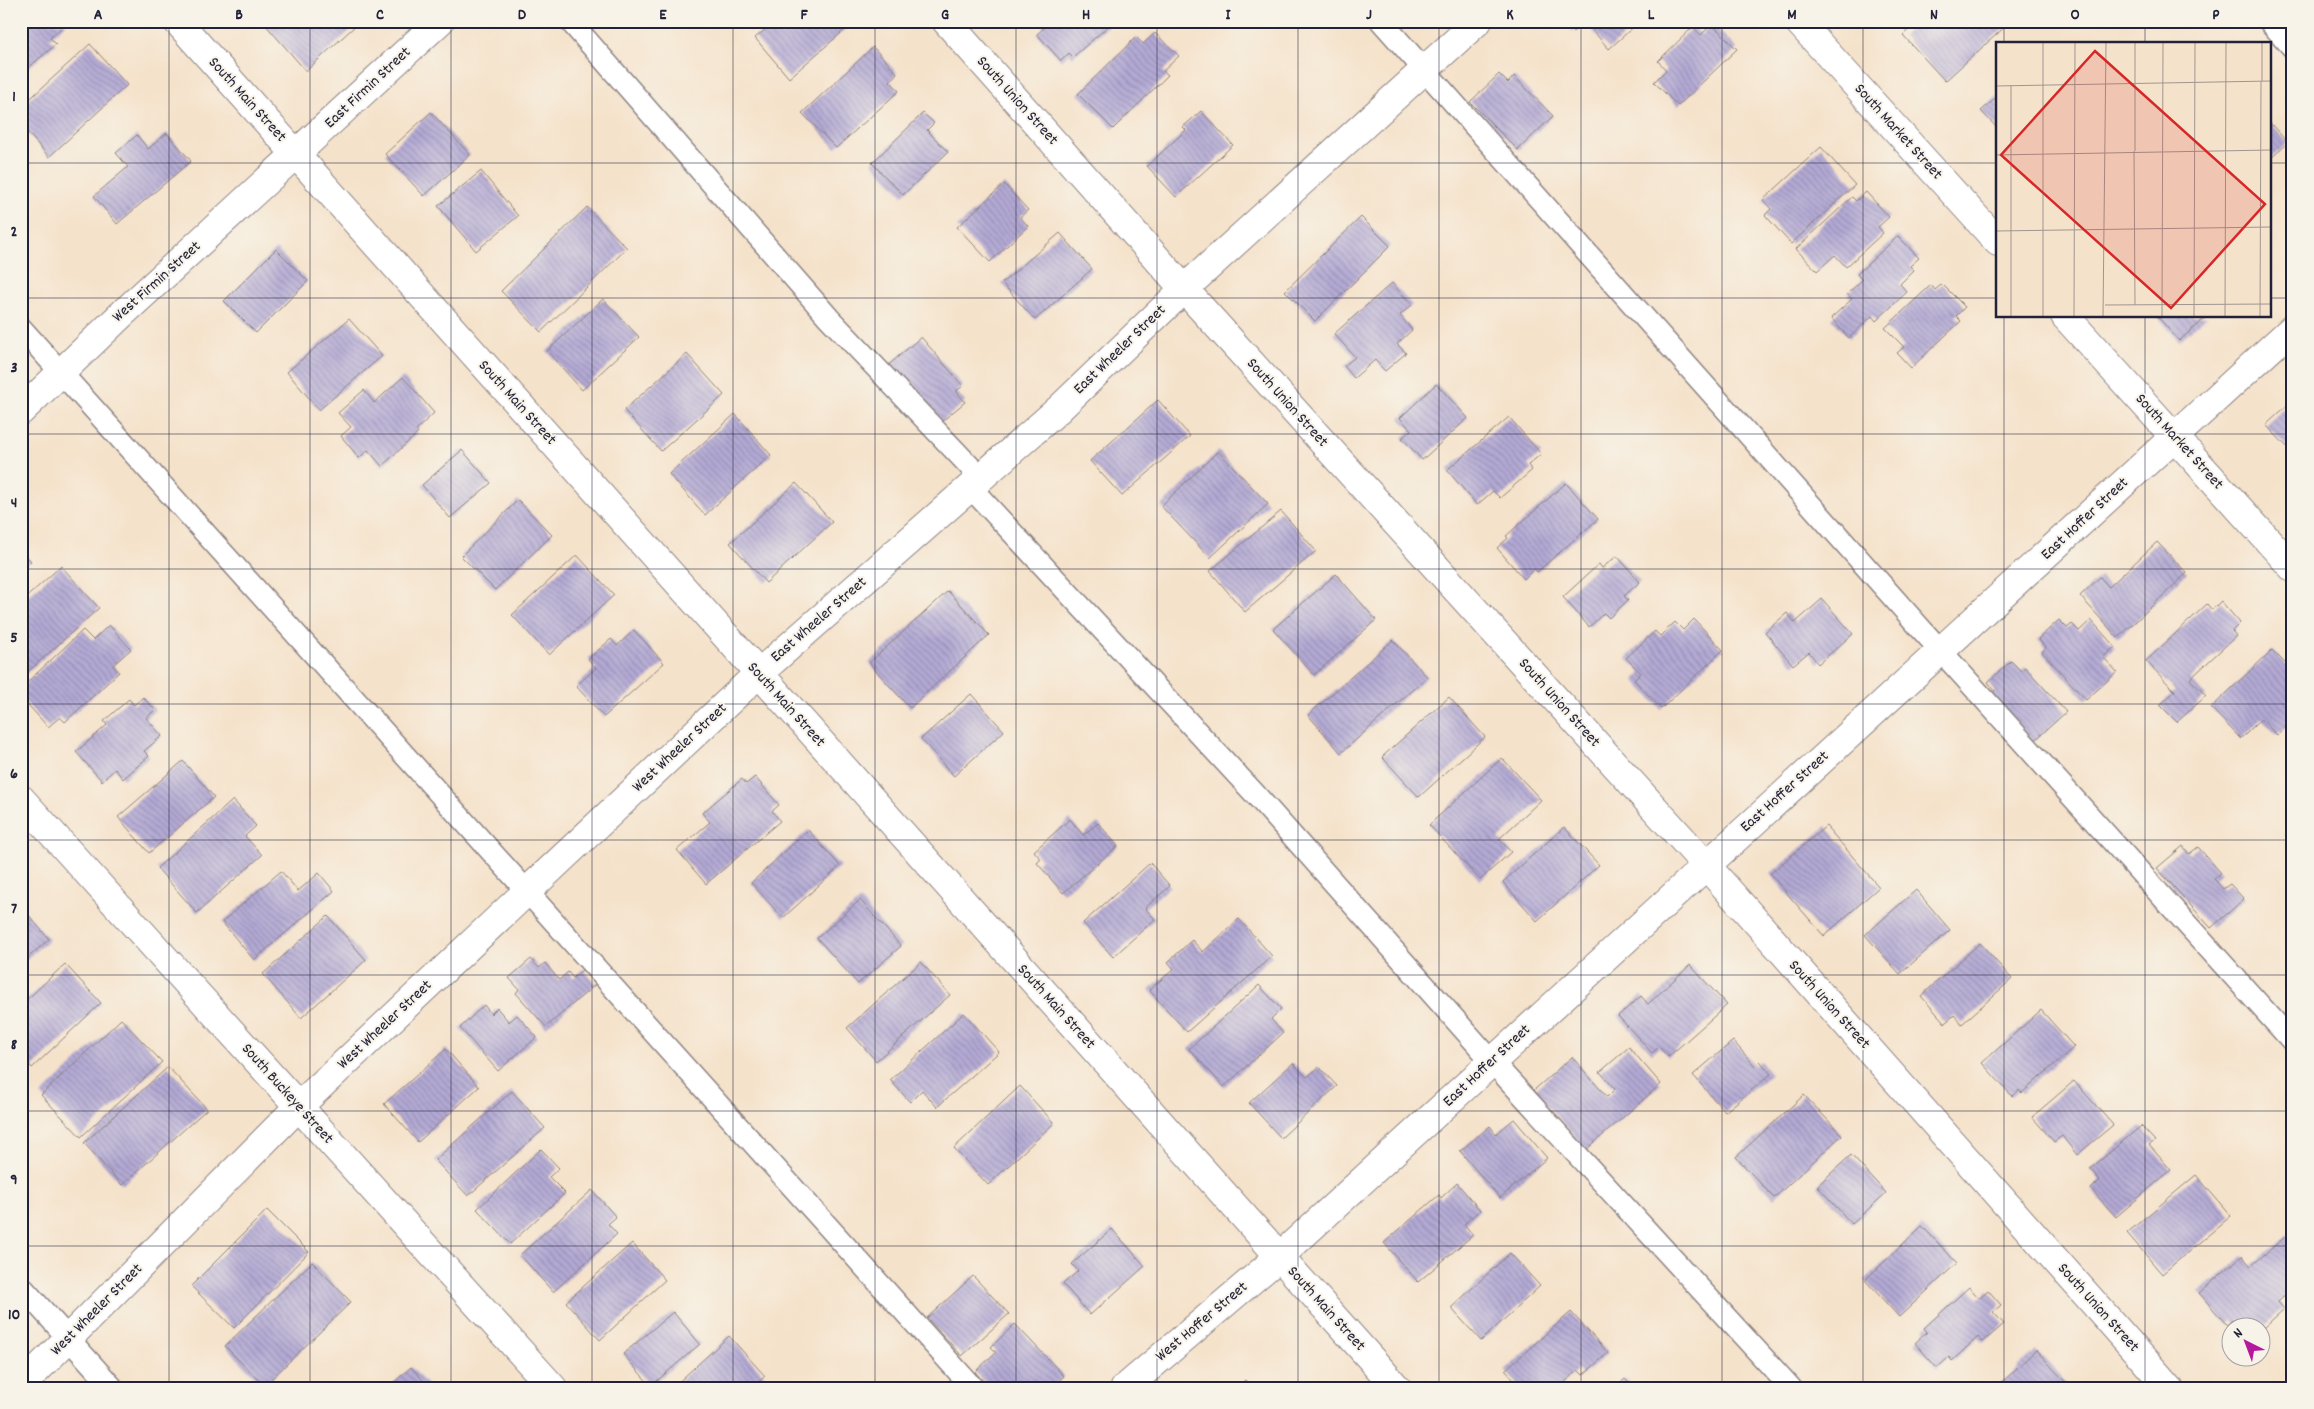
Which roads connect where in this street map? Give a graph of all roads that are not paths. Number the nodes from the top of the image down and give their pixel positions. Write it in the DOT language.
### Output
graph roads {
  1 [pos="177,21"];
  2 [pos="440,21"];
  3 [pos="570,21"];
  4 [pos="946,21"];
  5 [pos="1381,21"];
  6 [pos="1478,21"];
  7 [pos="1798,21"];
  8 [pos="2269,21"];
  9 [pos="2293,48"];
  10 [pos="1425,70"];
  11 [pos="296,156"];
  12 [pos="1996,240"];
  13 [pos="1184,289"];
  14 [pos="2067,318"];
  15 [pos="21,328"];
  16 [pos="2293,328"];
  17 [pos="61,372"];
  18 [pos="21,411"];
  19 [pos="2174,437"];
  20 [pos="975,482"];
  21 [pos="2293,568"];
  22 [pos="1941,652"];
  23 [pos="758,674"];
  24 [pos="21,799"];
  25 [pos="1705,864"];
  26 [pos="527,892"];
  27 [pos="2293,1042"];
  28 [pos="1492,1061"];
  29 [pos="298,1107"];
  30 [pos="1279,1257"];
  31 [pos="21,1286"];
  32 [pos="69,1340"];
  33 [pos="21,1386"];
  34 [pos="113,1388"];
  35 [pos="553,1388"];
  36 [pos="972,1388"];
  37 [pos="1125,1388"];
  38 [pos="1397,1388"];
  39 [pos="1791,1388"];
  40 [pos="2169,1388"];
  1 -- 11 [label="street, South Main Street"];
  2 -- 11 [label="street, East Firmin Street"];
  3 -- 20 [label="lane"];
  4 -- 13 [label="street, South Union Street"];
  5 -- 10 [label="lane"];
  6 -- 10 [label="street, East Wheeler Street"];
  7 -- 12 [label="street, South Market Street"];
  8 -- 9 [label="lane"];
  10 -- 13 [label="street, East Wheeler Street"];
  10 -- 22 [label="lane"];
  11 -- 17 [label="street, West Firmin Street"];
  11 -- 23 [label="street, South Main Street"];
  13 -- 20 [label="street, East Wheeler Street"];
  13 -- 25 [label="street, South Union Street"];
  14 -- 19 [label="street, South Market Street"];
  15 -- 17 [label="lane"];
  16 -- 19 [label="street, East Hoffer Street"];
  17 -- 18 [label="street, West Firmin Street"];
  17 -- 26 [label="lane"];
  19 -- 21 [label="street, South Market Street"];
  19 -- 22 [label="street, East Hoffer Street"];
  20 -- 23 [label="street, East Wheeler Street"];
  20 -- 28 [label="lane"];
  22 -- 25 [label="street, East Hoffer Street"];
  22 -- 27 [label="lane"];
  23 -- 26 [label="street, West Wheeler Street"];
  23 -- 30 [label="street, South Main Street"];
  24 -- 29 [label="street, South Buckeye Street"];
  25 -- 28 [label="street, East Hoffer Street"];
  25 -- 40 [label="street, South Union Street"];
  26 -- 29 [label="street, West Wheeler Street"];
  26 -- 36 [label="lane"];
  28 -- 30 [label="street, East Hoffer Street"];
  28 -- 39 [label="lane"];
  29 -- 32 [label="street, West Wheeler Street"];
  29 -- 35 [label="street, South Buckeye Street"];
  30 -- 37 [label="street, West Hoffer Street"];
  30 -- 38 [label="street, South Main Street"];
  31 -- 32 [label="lane"];
  32 -- 33 [label="street, West Wheeler Street"];
  32 -- 34 [label="lane"];
}
